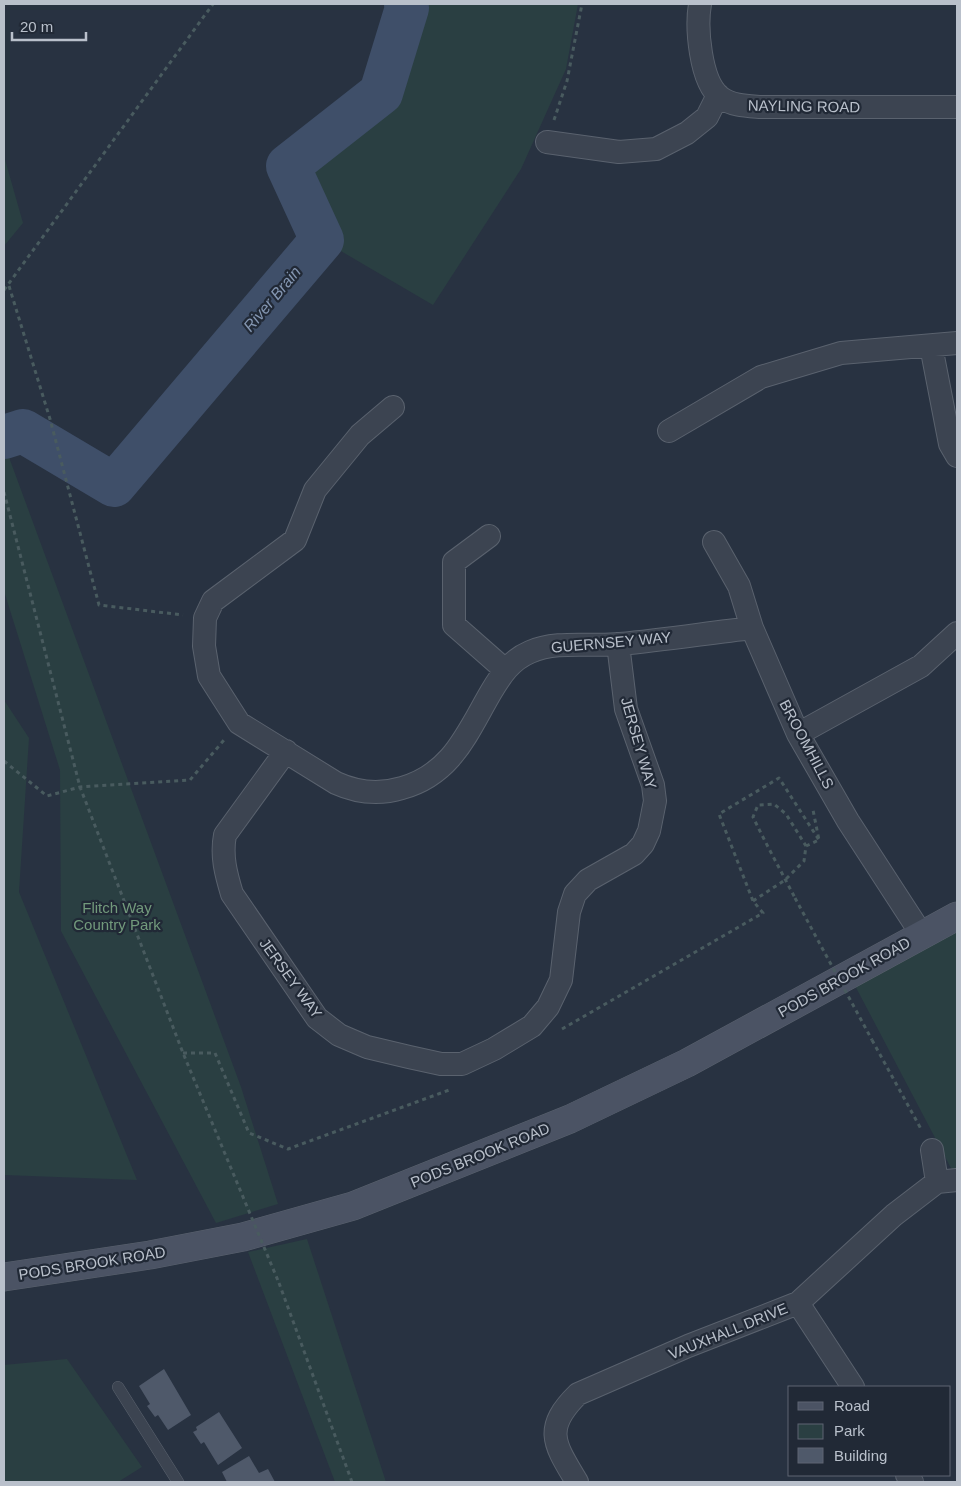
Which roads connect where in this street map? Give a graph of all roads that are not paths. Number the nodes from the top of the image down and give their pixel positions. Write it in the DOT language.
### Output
graph roads {
  1 [pos="700,4"];
  2 [pos="718,95"];
  3 [pos="957,107"];
  4 [pos="547,142"];
  5 [pos="957,343"];
  6 [pos="931,346"];
  7 [pos="392,407"];
  8 [pos="669,431"];
  9 [pos="957,456"];
  10 [pos="489,536"];
  11 [pos="714,542"];
  12 [pos="752,628"];
  13 [pos="957,633"];
  14 [pos="618,644"];
  15 [pos="504,669"];
  16 [pos="798,734"];
  17 [pos="286,751"];
  18 [pos="957,916"];
  19 [pos="922,935"];
  20 [pos="932,1150"];
  21 [pos="947,1181"];
  22 [pos="4,1277"];
  23 [pos="798,1303"];
  24 [pos="852,1386"];
  25 [pos="118,1387"];
  26 [pos="576,1480"];
  27 [pos="178,1482"];
  1 -- 2 [label="street"];
  2 -- 3 [label="street, NAYLING ROAD"];
  2 -- 4 [label="street"];
  5 -- 6 [label="street"];
  6 -- 8 [label="street"];
  6 -- 9 [label="street"];
  7 -- 17 [label="street, GUERNSEY WAY"];
  10 -- 15 [label="street"];
  11 -- 12 [label="street, BROOMHILLS"];
  12 -- 14 [label="street, GUERNSEY WAY"];
  12 -- 16 [label="street, BROOMHILLS"];
  13 -- 16 [label="street"];
  14 -- 15 [label="street, GUERNSEY WAY"];
  14 -- 17 [label="street, JERSEY WAY"];
  15 -- 17 [label="street, GUERNSEY WAY"];
  16 -- 19 [label="street, BROOMHILLS"];
  18 -- 19 [label="main road, PODS BROOK ROAD"];
  19 -- 22 [label="main road, PODS BROOK ROAD"];
  20 -- 21 [label="street"];
  21 -- 23 [label="street, VAUXHALL DRIVE"];
  23 -- 24 [label="street"];
  23 -- 26 [label="street, VAUXHALL DRIVE"];
  25 -- 27 [label="lane"];
}
